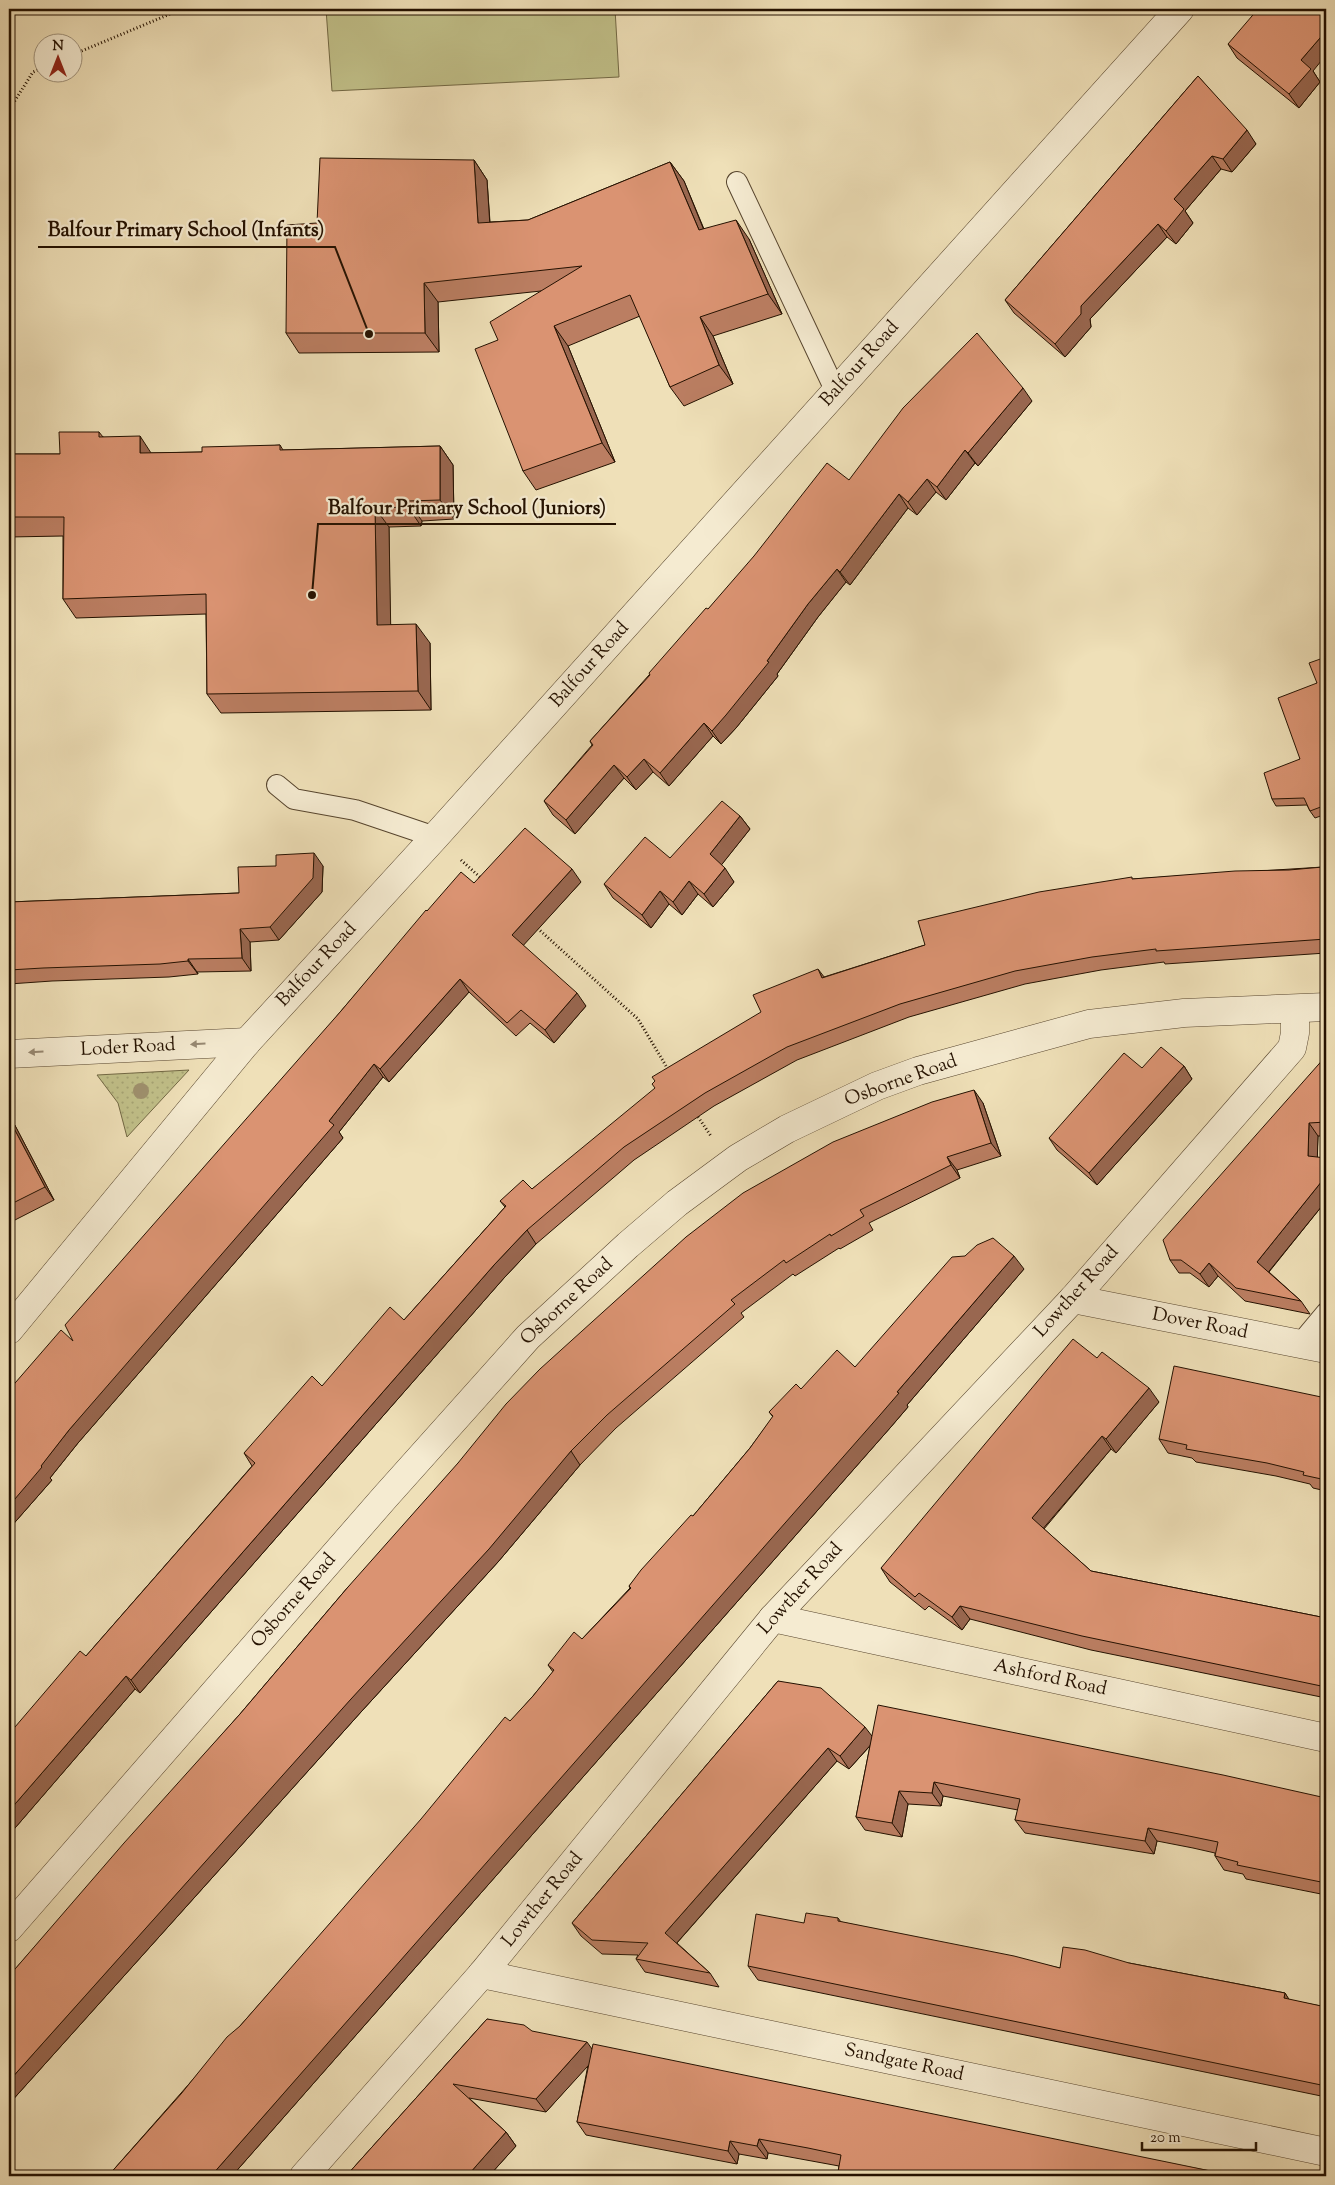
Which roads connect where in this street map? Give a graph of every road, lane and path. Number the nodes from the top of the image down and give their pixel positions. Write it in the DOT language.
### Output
graph roads {
  1 [pos="182,9"];
  2 [pos="1180,9"];
  3 [pos="82,51"];
  4 [pos="32,74"];
  5 [pos="9,110"];
  6 [pos="737,182"];
  7 [pos="836,392"];
  8 [pos="277,786"];
  9 [pos="435,837"];
  10 [pos="486,882"];
  11 [pos="529,920"];
  12 [pos="1326,1007"];
  13 [pos="1295,1008"];
  14 [pos="247,1042"];
  15 [pos="9,1054"];
  16 [pos="672,1074"];
  17 [pos="691,1106"];
  18 [pos="730,1163"];
  19 [pos="1073,1299"];
  20 [pos="1326,1313"];
  21 [pos="9,1330"];
  22 [pos="1314,1346"];
  23 [pos="773,1618"];
  24 [pos="1326,1738"];
  25 [pos="9,1928"];
  26 [pos="482,1974"];
  27 [pos="1326,2152"];
  28 [pos="304,2176"];
  1 -- 3 [label="path"];
  2 -- 7 [label="street, Balfour Road"];
  4 -- 5 [label="path"];
  6 -- 7 [label="lane"];
  7 -- 9 [label="street, Balfour Road"];
  8 -- 9 [label="lane"];
  9 -- 10 [label="path"];
  9 -- 14 [label="street, Balfour Road"];
  11 -- 16 [label="path"];
  12 -- 13 [label="street, Osborne Road"];
  13 -- 18 [label="street, Osborne Road"];
  13 -- 19 [label="street, Lowther Road"];
  14 -- 15 [label="street, Loder Road, one-way"];
  14 -- 21 [label="street, Balfour Road"];
  17 -- 18 [label="path"];
  18 -- 25 [label="street, Osborne Road"];
  19 -- 22 [label="street, Dover Road"];
  19 -- 23 [label="street, Lowther Road"];
  20 -- 22 [label="lane"];
  23 -- 24 [label="street, Ashford Road"];
  23 -- 26 [label="street, Lowther Road"];
  26 -- 27 [label="street, Sandgate Road"];
  26 -- 28 [label="street, Lowther Road"];
}
